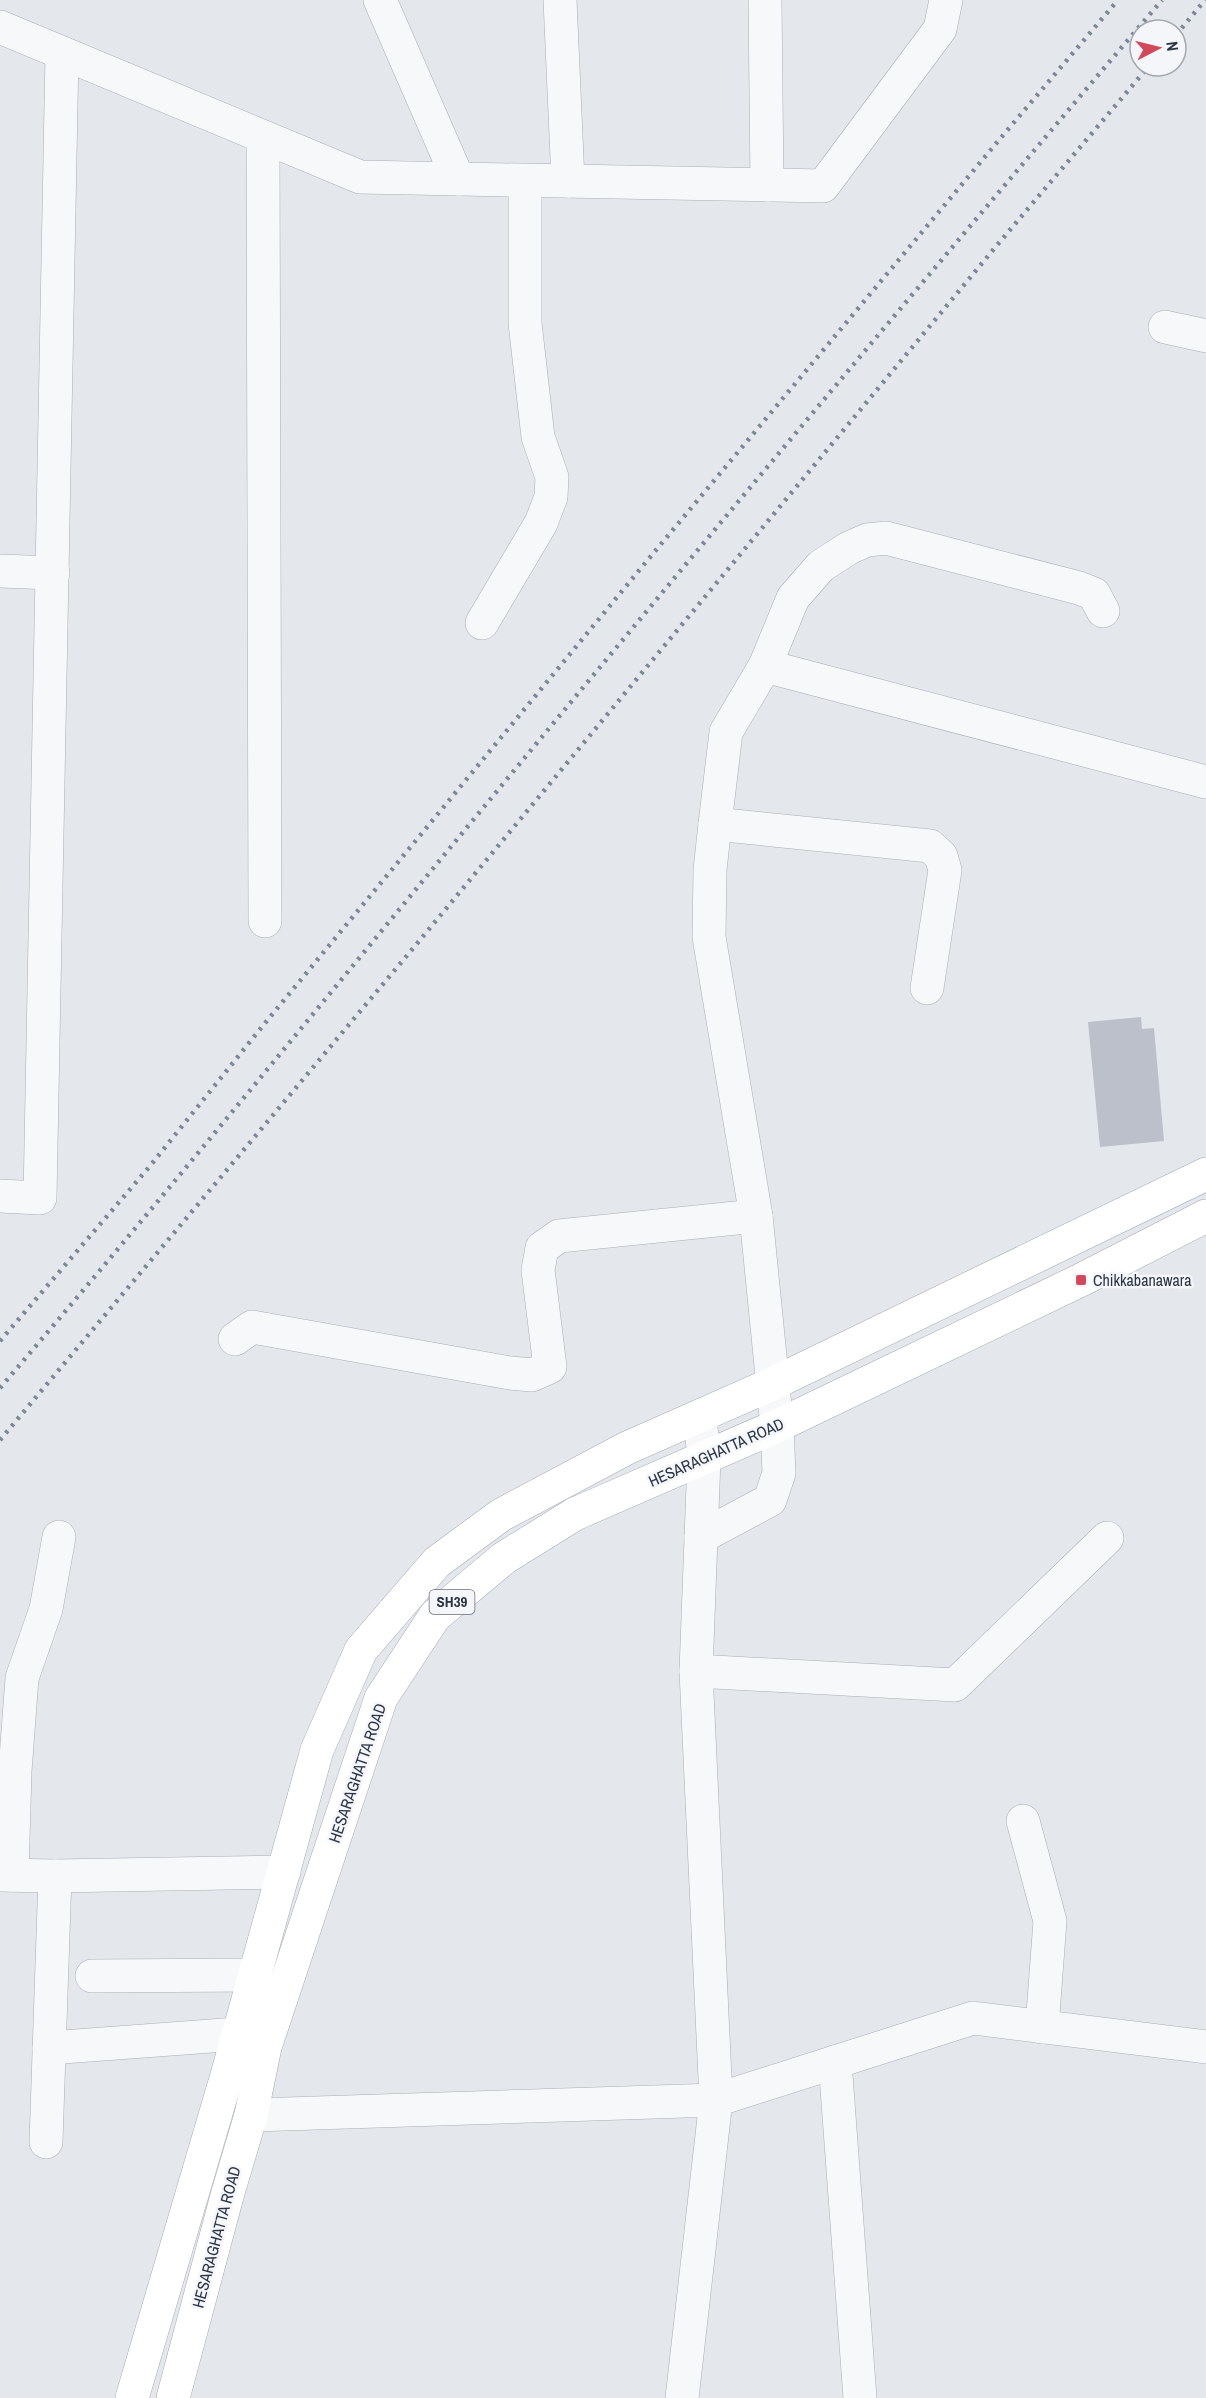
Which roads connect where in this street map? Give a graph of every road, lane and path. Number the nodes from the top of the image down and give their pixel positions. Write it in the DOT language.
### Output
graph roads {
  1 [pos="380,0"];
  2 [pos="560,0"];
  3 [pos="765,0"];
  4 [pos="946,0"];
  5 [pos="0,27"];
  6 [pos="62,53"];
  7 [pos="263,137"];
  8 [pos="458,179"];
  9 [pos="525,181"];
  10 [pos="568,181"];
  11 [pos="767,185"];
  12 [pos="1165,327"];
  13 [pos="1206,336"];
  14 [pos="0,572"];
  15 [pos="52,573"];
  16 [pos="1103,610"];
  17 [pos="483,623"];
  18 [pos="765,666"];
  19 [pos="1206,782"];
  20 [pos="715,824"];
  21 [pos="265,921"];
  22 [pos="927,988"];
  23 [pos="1206,1174"];
  24 [pos="0,1196"];
  25 [pos="756,1216"];
  26 [pos="1206,1216"];
  27 [pos="236,1339"];
  28 [pos="772,1384"];
  29 [pos="700,1416"];
  30 [pos="777,1425"];
  31 [pos="704,1459"];
  32 [pos="701,1536"];
  33 [pos="59,1537"];
  34 [pos="1107,1538"];
  35 [pos="696,1671"];
  36 [pos="1023,1821"];
  37 [pos="284,1872"];
  38 [pos="6,1875"];
  39 [pos="56,1876"];
  40 [pos="255,1975"];
  41 [pos="92,1976"];
  42 [pos="1042,2026"];
  43 [pos="238,2034"];
  44 [pos="1206,2047"];
  45 [pos="49,2048"];
  46 [pos="835,2062"];
  47 [pos="244,2074"];
  48 [pos="716,2100"];
  49 [pos="251,2115"];
  50 [pos="46,2142"];
  51 [pos="132,2398"];
  52 [pos="173,2398"];
  53 [pos="682,2398"];
  54 [pos="860,2398"];
  1 -- 8 [label="street"];
  2 -- 10 [label="street"];
  3 -- 11 [label="street"];
  4 -- 11 [label="street"];
  5 -- 6 [label="street"];
  6 -- 7 [label="street"];
  6 -- 15 [label="street"];
  7 -- 8 [label="street"];
  7 -- 21 [label="street"];
  8 -- 9 [label="street"];
  9 -- 10 [label="street"];
  9 -- 17 [label="street"];
  10 -- 11 [label="street"];
  12 -- 13 [label="street"];
  14 -- 15 [label="street"];
  15 -- 24 [label="street"];
  16 -- 18 [label="street"];
  18 -- 19 [label="street"];
  18 -- 20 [label="street"];
  20 -- 22 [label="street"];
  20 -- 25 [label="street"];
  23 -- 28 [label="main road"];
  25 -- 27 [label="street"];
  25 -- 28 [label="street"];
  26 -- 30 [label="main road, HESARAGHATTA ROAD / SH39"];
  28 -- 29 [label="main road"];
  28 -- 30 [label="street"];
  29 -- 31 [label="street"];
  29 -- 37 [label="main road"];
  30 -- 31 [label="main road, HESARAGHATTA ROAD / SH39"];
  30 -- 32 [label="street"];
  31 -- 32 [label="street"];
  31 -- 47 [label="main road, HESARAGHATTA ROAD / SH39"];
  32 -- 35 [label="street"];
  33 -- 38 [label="street"];
  34 -- 35 [label="street"];
  35 -- 48 [label="street"];
  36 -- 42 [label="street"];
  37 -- 39 [label="street"];
  37 -- 40 [label="main road"];
  38 -- 39 [label="street"];
  39 -- 45 [label="street"];
  40 -- 41 [label="street"];
  40 -- 43 [label="main road"];
  42 -- 44 [label="street"];
  42 -- 46 [label="street"];
  43 -- 45 [label="street"];
  43 -- 47 [label="main road"];
  45 -- 50 [label="street"];
  46 -- 48 [label="street"];
  46 -- 54 [label="street"];
  47 -- 49 [label="main road, HESARAGHATTA ROAD / SH39"];
  47 -- 51 [label="main road"];
  48 -- 49 [label="street"];
  48 -- 53 [label="street"];
  49 -- 52 [label="main road, HESARAGHATTA ROAD / SH39"];
}
